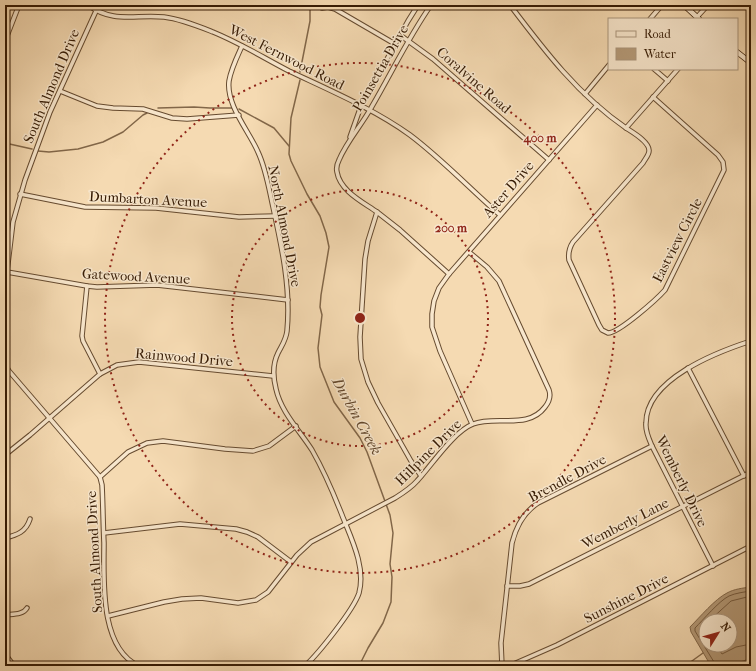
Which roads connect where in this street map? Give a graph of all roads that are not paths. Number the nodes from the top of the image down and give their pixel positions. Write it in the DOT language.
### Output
graph roads {
  1 [pos="19,5"];
  2 [pos="88,5"];
  3 [pos="418,5"];
  4 [pos="431,5"];
  5 [pos="510,5"];
  6 [pos="662,5"];
  7 [pos="684,5"];
  8 [pos="708,5"];
  9 [pos="322,8"];
  10 [pos="96,11"];
  11 [pos="651,18"];
  12 [pos="698,18"];
  13 [pos="400,35"];
  14 [pos="5,41"];
  15 [pos="408,41"];
  16 [pos="395,44"];
  17 [pos="242,46"];
  18 [pos="738,53"];
  19 [pos="751,63"];
  20 [pos="608,66"];
  21 [pos="655,70"];
  22 [pos="677,70"];
  23 [pos="668,81"];
  24 [pos="60,91"];
  25 [pos="585,94"];
  26 [pos="653,98"];
  27 [pos="597,105"];
  28 [pos="361,106"];
  29 [pos="370,110"];
  30 [pos="239,115"];
  31 [pos="626,128"];
  32 [pos="348,142"];
  33 [pos="549,160"];
  34 [pos="20,194"];
  35 [pos="377,212"];
  36 [pos="500,215"];
  37 [pos="275,216"];
  38 [pos="469,252"];
  39 [pos="7,272"];
  40 [pos="449,274"];
  41 [pos="86,286"];
  42 [pos="5,288"];
  43 [pos="288,300"];
  44 [pos="751,341"];
  45 [pos="5,364"];
  46 [pos="688,368"];
  47 [pos="100,374"];
  48 [pos="273,376"];
  49 [pos="50,418"];
  50 [pos="472,424"];
  51 [pos="296,426"];
  52 [pos="652,446"];
  53 [pos="5,455"];
  54 [pos="751,472"];
  55 [pos="421,476"];
  56 [pos="744,476"];
  57 [pos="100,477"];
  58 [pos="682,507"];
  59 [pos="30,519"];
  60 [pos="345,524"];
  61 [pos="104,533"];
  62 [pos="5,538"];
  63 [pos="751,546"];
  64 [pos="291,562"];
  65 [pos="713,566"];
  66 [pos="507,586"];
  67 [pos="27,608"];
  68 [pos="5,615"];
  69 [pos="108,616"];
  70 [pos="5,654"];
  71 [pos="14,666"];
  72 [pos="139,666"];
  73 [pos="305,666"];
  74 [pos="502,666"];
  75 [pos="509,666"];
  1 -- 14 [label="street"];
  2 -- 10 [label="street, West Fernwood Road"];
  3 -- 13 [label="street, Poinsettia Drive"];
  4 -- 15 [label="street, Poinsettia Drive"];
  5 -- 25 [label="street"];
  6 -- 11 [label="street"];
  7 -- 12 [label="main road"];
  8 -- 12 [label="street"];
  9 -- 16 [label="street"];
  10 -- 17 [label="street, West Fernwood Road"];
  10 -- 24 [label="street, South Almond Drive"];
  13 -- 15 [label="street, Coralvine Road"];
  13 -- 16 [label="street, Poinsettia Drive"];
  15 -- 29 [label="street, Poinsettia Drive"];
  15 -- 33 [label="street, Coralvine Road"];
  16 -- 28 [label="street, Poinsettia Drive"];
  17 -- 28 [label="street, West Fernwood Road"];
  17 -- 30 [label="street, North Almond Drive"];
  18 -- 19 [label="main road"];
  20 -- 25 [label="street"];
  21 -- 23 [label="street"];
  22 -- 23 [label="street"];
  23 -- 26 [label="street"];
  24 -- 30 [label="street"];
  24 -- 34 [label="street, South Almond Drive"];
  25 -- 27 [label="street"];
  26 -- 31 [label="street"];
  26 -- 31 [label="street, Eastview Circle"];
  27 -- 31 [label="street"];
  27 -- 33 [label="street, Aster Drive"];
  28 -- 29 [label="street, West Fernwood Road"];
  28 -- 32 [label="street, Poinsettia Drive"];
  29 -- 32 [label="street, Poinsettia Drive"];
  29 -- 36 [label="street, West Fernwood Road"];
  30 -- 37 [label="street, North Almond Drive"];
  32 -- 35 [label="street, Poinsettia Drive"];
  33 -- 36 [label="street, Aster Drive"];
  34 -- 37 [label="street, Dumbarton Avenue"];
  34 -- 39 [label="street, South Almond Drive"];
  35 -- 40 [label="street, Poinsettia Drive"];
  35 -- 55 [label="street"];
  36 -- 38 [label="street, Aster Drive"];
  37 -- 43 [label="street, North Almond Drive"];
  38 -- 40 [label="street, Aster Drive"];
  38 -- 50 [label="street, Hillpine Drive"];
  39 -- 41 [label="street, Gatewood Avenue"];
  39 -- 42 [label="street, South Almond Drive"];
  40 -- 50 [label="street, Aster Drive"];
  41 -- 43 [label="street, Gatewood Avenue"];
  41 -- 47 [label="street"];
  43 -- 48 [label="street, North Almond Drive"];
  44 -- 46 [label="street, Wemberly Drive"];
  45 -- 49 [label="street, South Almond Drive"];
  46 -- 52 [label="street, Wemberly Drive"];
  46 -- 56 [label="street"];
  47 -- 48 [label="street, Rainwood Drive"];
  47 -- 49 [label="street, Rainwood Drive"];
  48 -- 51 [label="street, North Almond Drive"];
  49 -- 53 [label="street, Rainwood Drive"];
  49 -- 57 [label="street, South Almond Drive"];
  50 -- 55 [label="street, Hillpine Drive"];
  51 -- 57 [label="street"];
  51 -- 60 [label="street, North Almond Drive"];
  52 -- 58 [label="street, Wemberly Drive"];
  52 -- 66 [label="street, Brendle Drive"];
  54 -- 56 [label="street, Wemberly Lane"];
  55 -- 60 [label="street, Hillpine Drive"];
  56 -- 58 [label="street, Wemberly Lane"];
  57 -- 61 [label="street, South Almond Drive"];
  58 -- 65 [label="street, Wemberly Drive"];
  58 -- 66 [label="street, Wemberly Lane"];
  59 -- 62 [label="street"];
  60 -- 64 [label="street, Hillpine Drive"];
  60 -- 73 [label="street, North Almond Drive"];
  61 -- 64 [label="street"];
  61 -- 69 [label="street, South Almond Drive"];
  63 -- 65 [label="street, Sunshine Drive"];
  64 -- 69 [label="street, Hillpine Drive"];
  65 -- 75 [label="street, Sunshine Drive"];
  66 -- 74 [label="street, Brendle Drive"];
  67 -- 68 [label="street"];
  69 -- 72 [label="street, South Almond Drive"];
  70 -- 71 [label="street"];
}
